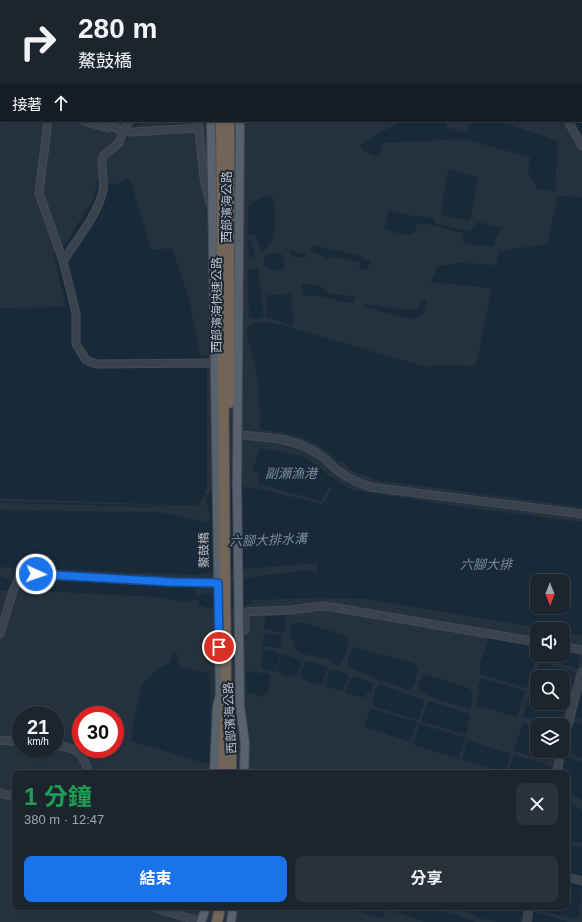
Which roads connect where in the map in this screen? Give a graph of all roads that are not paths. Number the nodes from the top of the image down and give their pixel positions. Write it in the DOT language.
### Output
graph roads {
  1 [pos="48,122"];
  2 [pos="87,122"];
  3 [pos="129,122"];
  4 [pos="211,122"];
  5 [pos="221,122"];
  6 [pos="229,122"];
  7 [pos="240,122"];
  8 [pos="569,122"];
  9 [pos="199,124"];
  10 [pos="127,131"];
  11 [pos="582,146"];
  12 [pos="212,214"];
  13 [pos="63,261"];
  14 [pos="215,363"];
  15 [pos="238,435"];
  16 [pos="227,487"];
  17 [pos="582,514"];
  18 [pos="218,583"];
  19 [pos="228,613"];
  20 [pos="245,630"];
  21 [pos="0,634"];
  22 [pos="530,641"];
  23 [pos="570,647"];
  24 [pos="582,650"];
  25 [pos="582,672"];
  26 [pos="570,718"];
  27 [pos="0,740"];
  28 [pos="12,741"];
  29 [pos="64,746"];
  30 [pos="560,758"];
  31 [pos="88,770"];
  32 [pos="214,770"];
  33 [pos="224,770"];
  34 [pos="230,770"];
  35 [pos="244,770"];
  36 [pos="558,770"];
  37 [pos="0,793"];
  38 [pos="12,796"];
  39 [pos="570,878"];
  40 [pos="582,881"];
  41 [pos="162,910"];
  42 [pos="233,910"];
  43 [pos="529,910"];
  44 [pos="215,913"];
  45 [pos="202,922"];
  46 [pos="231,922"];
  47 [pos="527,922"];
  1 -- 13 [label="street"];
  2 -- 10 [label="street"];
  3 -- 10 [label="street"];
  4 -- 12 [label="main road, 西部濱海公路"];
  5 -- 16 [label="highway, 西部濱海快速公路"];
  6 -- 16 [label="highway, 西部濱海快速公路"];
  7 -- 15 [label="main road, 西部濱海公路"];
  8 -- 11 [label="street"];
  9 -- 10 [label="street"];
  9 -- 12 [label="street"];
  10 -- 13 [label="street"];
  12 -- 14 [label="main road, 西部濱海公路"];
  13 -- 14 [label="street"];
  14 -- 16 [label="main road, 西部濱海公路"];
  15 -- 16 [label="main road, 西部濱海公路"];
  15 -- 17 [label="street"];
  16 -- 18 [label="main road, 鰲鼓橋"];
  16 -- 19 [label="highway"];
  18 -- 19 [label="main road, 鰲鼓橋"];
  18 -- 21 [label="street"];
  19 -- 32 [label="main road, 西部濱海公路"];
  19 -- 33 [label="highway"];
  19 -- 34 [label="highway"];
  19 -- 35 [label="main road, 西部濱海公路"];
  20 -- 22 [label="street"];
  23 -- 24 [label="street"];
  25 -- 26 [label="street"];
  27 -- 28 [label="street"];
  29 -- 31 [label="street"];
  30 -- 36 [label="street"];
  37 -- 38 [label="street"];
  39 -- 40 [label="street"];
  41 -- 45 [label="street"];
  42 -- 46 [label="main road"];
  43 -- 47 [label="street"];
  44 -- 45 [label="main road"];
}
